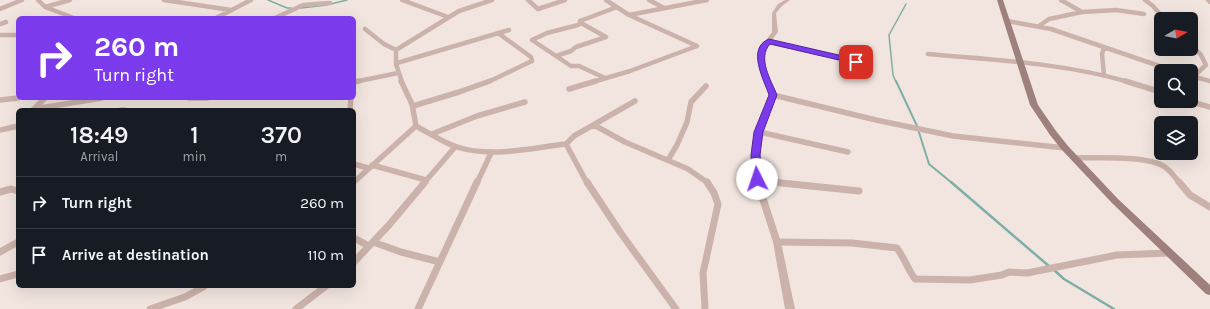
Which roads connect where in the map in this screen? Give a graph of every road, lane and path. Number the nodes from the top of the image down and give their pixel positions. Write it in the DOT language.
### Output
graph roads {
  1 [pos="22,0"];
  2 [pos="38,0"];
  3 [pos="70,0"];
  4 [pos="164,0"];
  5 [pos="251,0"];
  6 [pos="402,0"];
  7 [pos="492,0"];
  8 [pos="528,0"];
  9 [pos="565,0"];
  10 [pos="606,0"];
  11 [pos="649,0"];
  12 [pos="707,0"];
  13 [pos="788,0"];
  14 [pos="1000,0"];
  15 [pos="1061,0"];
  16 [pos="1145,0"];
  17 [pos="482,1"];
  18 [pos="303,2"];
  19 [pos="330,3"];
  20 [pos="45,7"];
  21 [pos="618,7"];
  22 [pos="664,8"];
  23 [pos="0,9"];
  24 [pos="231,10"];
  25 [pos="1082,12"];
  26 [pos="1158,12"];
  27 [pos="1144,14"];
  28 [pos="629,15"];
  29 [pos="69,16"];
  30 [pos="220,16"];
  31 [pos="278,16"];
  32 [pos="448,17"];
  33 [pos="1007,21"];
  34 [pos="6,22"];
  35 [pos="581,23"];
  36 [pos="0,24"];
  37 [pos="1039,26"];
  38 [pos="365,29"];
  39 [pos="509,30"];
  40 [pos="498,33"];
  41 [pos="0,35"];
  42 [pos="7,35"];
  43 [pos="16,35"];
  44 [pos="0,38"];
  45 [pos="769,42"];
  46 [pos="1104,48"];
  47 [pos="396,50"];
  48 [pos="1198,52"];
  49 [pos="928,54"];
  50 [pos="556,56"];
  51 [pos="1020,62"];
  52 [pos="397,63"];
  53 [pos="869,64"];
  54 [pos="1154,64"];
  55 [pos="1198,71"];
  56 [pos="398,73"];
  57 [pos="1104,75"];
  58 [pos="605,78"];
  59 [pos="1198,78"];
  60 [pos="1210,81"];
  61 [pos="356,82"];
  62 [pos="706,86"];
  63 [pos="569,89"];
  64 [pos="1154,90"];
  65 [pos="773,95"];
  66 [pos="16,98"];
  67 [pos="0,100"];
  68 [pos="42,100"];
  69 [pos="90,100"];
  70 [pos="635,101"];
  71 [pos="525,102"];
  72 [pos="1198,104"];
  73 [pos="413,106"];
  74 [pos="1210,107"];
  75 [pos="35,108"];
  76 [pos="44,108"];
  77 [pos="594,125"];
  78 [pos="16,126"];
  79 [pos="416,126"];
  80 [pos="0,130"];
  81 [pos="759,132"];
  82 [pos="432,134"];
  83 [pos="566,144"];
  84 [pos="454,148"];
  85 [pos="1065,148"];
  86 [pos="848,152"];
  87 [pos="491,153"];
  88 [pos="1074,158"];
  89 [pos="668,160"];
  90 [pos="356,164"];
  91 [pos="370,166"];
  92 [pos="757,179"];
  93 [pos="356,180"];
  94 [pos="426,180"];
  95 [pos="16,190"];
  96 [pos="859,191"];
  97 [pos="0,192"];
  98 [pos="1210,207"];
  99 [pos="356,239"];
  100 [pos="777,242"];
  101 [pos="16,243"];
  102 [pos="371,244"];
  103 [pos="0,252"];
  104 [pos="1170,253"];
  105 [pos="356,260"];
  106 [pos="440,262"];
  107 [pos="16,275"];
  108 [pos="0,279"];
  109 [pos="202,288"];
  110 [pos="323,288"];
  111 [pos="1210,291"];
  112 [pos="150,309"];
  113 [pos="296,309"];
  114 [pos="418,309"];
  115 [pos="676,309"];
  116 [pos="705,309"];
  117 [pos="790,309"];
  1 -- 23 [label="street"];
  2 -- 20 [label="street"];
  3 -- 20 [label="street"];
  4 -- 24 [label="street"];
  5 -- 24 [label="street"];
  6 -- 32 [label="street"];
  7 -- 17 [label="street"];
  8 -- 9 [label="street"];
  10 -- 21 [label="street"];
  11 -- 22 [label="street"];
  12 -- 22 [label="street"];
  13 -- 45 [label="street"];
  14 -- 33 [label="main road"];
  15 -- 25 [label="street"];
  16 -- 26 [label="street"];
  17 -- 32 [label="street"];
  18 -- 19 [label="street"];
  18 -- 31 [label="street"];
  20 -- 29 [label="street"];
  21 -- 28 [label="street"];
  21 -- 35 [label="street"];
  22 -- 28 [label="street"];
  24 -- 30 [label="street"];
  25 -- 27 [label="street"];
  25 -- 37 [label="street"];
  28 -- 58 [label="street"];
  32 -- 47 [label="street"];
  33 -- 37 [label="street"];
  33 -- 51 [label="main road"];
  34 -- 36 [label="street"];
  35 -- 50 [label="street"];
  35 -- 50 [label="street"];
  37 -- 46 [label="street"];
  38 -- 47 [label="street"];
  39 -- 40 [label="street"];
  40 -- 52 [label="street"];
  40 -- 73 [label="street"];
  41 -- 42 [label="street"];
  42 -- 43 [label="street"];
  42 -- 44 [label="street"];
  45 -- 53 [label="street"];
  45 -- 65 [label="street"];
  46 -- 54 [label="street"];
  46 -- 57 [label="street"];
  47 -- 52 [label="street"];
  48 -- 55 [label="street"];
  49 -- 51 [label="street"];
  50 -- 58 [label="street"];
  51 -- 57 [label="street"];
  51 -- 85 [label="main road"];
  52 -- 56 [label="street"];
  56 -- 61 [label="street"];
  56 -- 73 [label="street"];
  57 -- 64 [label="street"];
  58 -- 63 [label="street"];
  59 -- 60 [label="street"];
  62 -- 89 [label="street"];
  65 -- 81 [label="street"];
  65 -- 85 [label="street"];
  66 -- 67 [label="street"];
  68 -- 75 [label="street"];
  69 -- 76 [label="street"];
  70 -- 77 [label="street"];
  71 -- 82 [label="street"];
  72 -- 74 [label="street"];
  73 -- 79 [label="street"];
  77 -- 83 [label="street"];
  77 -- 89 [label="street"];
  78 -- 80 [label="street"];
  79 -- 82 [label="street"];
  79 -- 91 [label="street"];
  81 -- 86 [label="street"];
  81 -- 92 [label="street"];
  82 -- 84 [label="street"];
  83 -- 87 [label="street"];
  83 -- 115 [label="street"];
  84 -- 87 [label="street"];
  84 -- 94 [label="street"];
  85 -- 88 [label="main road"];
  87 -- 106 [label="street"];
  88 -- 98 [label="street"];
  88 -- 104 [label="main road"];
  89 -- 116 [label="street"];
  90 -- 91 [label="street"];
  91 -- 93 [label="street"];
  91 -- 94 [label="street"];
  92 -- 96 [label="street"];
  92 -- 100 [label="street"];
  94 -- 102 [label="street"];
  95 -- 97 [label="street"];
  99 -- 102 [label="street"];
  100 -- 104 [label="street"];
  100 -- 117 [label="street"];
  101 -- 103 [label="street"];
  102 -- 105 [label="street"];
  102 -- 106 [label="street"];
  104 -- 111 [label="main road"];
  106 -- 114 [label="street"];
  107 -- 108 [label="street"];
  109 -- 112 [label="street"];
  110 -- 113 [label="street"];
}
